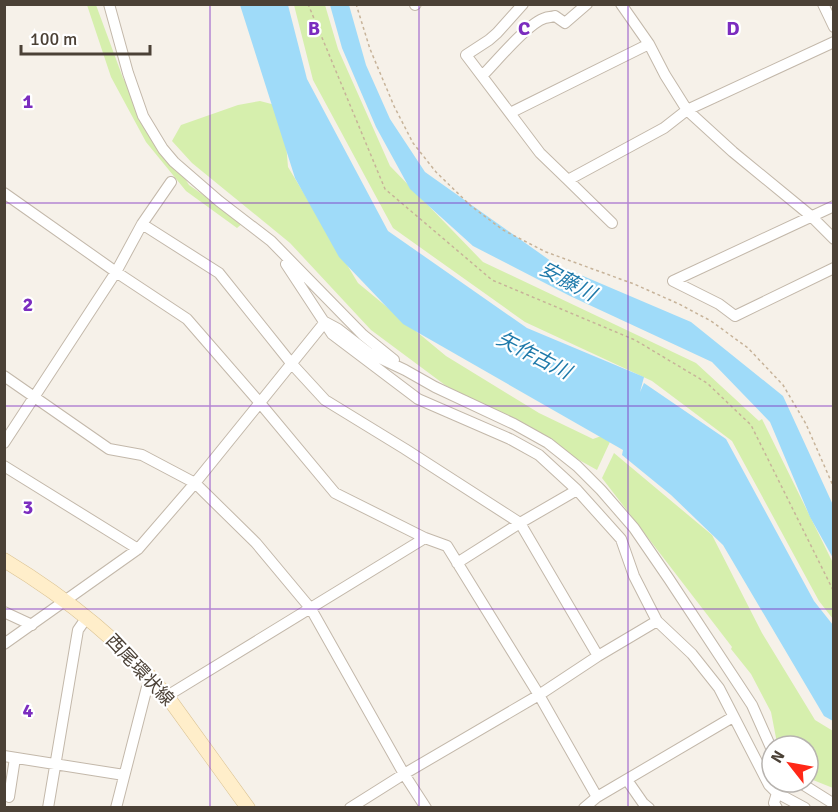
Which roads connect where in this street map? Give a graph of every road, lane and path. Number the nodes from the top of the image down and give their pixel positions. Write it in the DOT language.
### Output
graph roads {
  1 [pos="109,4"];
  2 [pos="308,4"];
  3 [pos="356,4"];
  4 [pos="523,4"];
  5 [pos="587,4"];
  6 [pos="621,4"];
  7 [pos="823,4"];
  8 [pos="834,27"];
  9 [pos="497,33"];
  10 [pos="834,42"];
  11 [pos="649,44"];
  12 [pos="510,47"];
  13 [pos="482,76"];
  14 [pos="687,110"];
  15 [pos="510,113"];
  16 [pos="568,180"];
  17 [pos="171,182"];
  18 [pos="4,193"];
  19 [pos="834,206"];
  20 [pos="812,216"];
  21 [pos="612,223"];
  22 [pos="142,224"];
  23 [pos="834,239"];
  24 [pos="271,241"];
  25 [pos="834,268"];
  26 [pos="116,272"];
  27 [pos="325,322"];
  28 [pos="291,363"];
  29 [pos="405,370"];
  30 [pos="4,376"];
  31 [pos="35,397"];
  32 [pos="260,403"];
  33 [pos="4,443"];
  34 [pos="4,465"];
  35 [pos="195,483"];
  36 [pos="834,488"];
  37 [pos="577,490"];
  38 [pos="520,523"];
  39 [pos="425,538"];
  40 [pos="138,549"];
  41 [pos="4,560"];
  42 [pos="457,563"];
  43 [pos="834,592"];
  44 [pos="66,601"];
  45 [pos="311,609"];
  46 [pos="4,612"];
  47 [pos="87,616"];
  48 [pos="657,621"];
  49 [pos="32,625"];
  50 [pos="4,644"];
  51 [pos="598,656"];
  52 [pos="154,680"];
  53 [pos="539,695"];
  54 [pos="166,696"];
  55 [pos="733,717"];
  56 [pos="765,734"];
  57 [pos="10,757"];
  58 [pos="55,765"];
  59 [pos="760,768"];
  60 [pos="404,774"];
  61 [pos="124,775"];
  62 [pos="627,780"];
  63 [pos="779,794"];
  64 [pos="818,794"];
  65 [pos="9,797"];
  66 [pos="597,797"];
  67 [pos="834,804"];
  68 [pos="48,807"];
  69 [pos="116,807"];
  70 [pos="248,807"];
  71 [pos="350,807"];
  72 [pos="426,807"];
  73 [pos="584,807"];
  74 [pos="649,807"];
  75 [pos="805,807"];
  1 -- 24 [label="street"];
  2 -- 43 [label="path"];
  3 -- 36 [label="path"];
  4 -- 9 [label="street"];
  5 -- 12 [label="street"];
  6 -- 11 [label="street"];
  7 -- 8 [label="street"];
  9 -- 12 [label="street"];
  9 -- 13 [label="street"];
  10 -- 14 [label="street"];
  11 -- 14 [label="street"];
  11 -- 15 [label="street"];
  12 -- 13 [label="street"];
  13 -- 15 [label="street"];
  14 -- 16 [label="street"];
  14 -- 20 [label="street"];
  15 -- 16 [label="street"];
  16 -- 21 [label="street"];
  17 -- 22 [label="street"];
  18 -- 26 [label="street"];
  19 -- 20 [label="street"];
  20 -- 23 [label="street"];
  20 -- 25 [label="street"];
  22 -- 26 [label="street"];
  22 -- 28 [label="street"];
  24 -- 27 [label="street"];
  24 -- 29 [label="street"];
  26 -- 31 [label="street"];
  26 -- 32 [label="street"];
  27 -- 28 [label="street"];
  27 -- 29 [label="street"];
  27 -- 37 [label="street"];
  28 -- 32 [label="street"];
  28 -- 38 [label="street"];
  29 -- 56 [label="street"];
  30 -- 31 [label="street"];
  31 -- 33 [label="street"];
  31 -- 35 [label="street"];
  32 -- 35 [label="street"];
  32 -- 39 [label="street"];
  34 -- 40 [label="street"];
  35 -- 40 [label="street"];
  35 -- 45 [label="street"];
  37 -- 38 [label="street"];
  37 -- 48 [label="street"];
  38 -- 42 [label="street"];
  38 -- 51 [label="street"];
  39 -- 42 [label="street"];
  39 -- 45 [label="street"];
  40 -- 44 [label="street"];
  41 -- 44 [label="main road, 西尾環状線"];
  42 -- 53 [label="street"];
  44 -- 47 [label="main road, 西尾環状線"];
  44 -- 49 [label="street"];
  45 -- 54 [label="street"];
  45 -- 60 [label="street"];
  46 -- 49 [label="street"];
  47 -- 52 [label="main road, 西尾環状線"];
  47 -- 58 [label="street"];
  48 -- 51 [label="street"];
  48 -- 55 [label="street"];
  49 -- 50 [label="street"];
  51 -- 53 [label="street"];
  52 -- 54 [label="main road, 西尾環状線"];
  52 -- 61 [label="street"];
  53 -- 60 [label="street"];
  53 -- 66 [label="street"];
  54 -- 70 [label="main road, 西尾環状線"];
  55 -- 59 [label="street"];
  55 -- 62 [label="street"];
  57 -- 58 [label="street"];
  57 -- 65 [label="street"];
  58 -- 61 [label="street"];
  58 -- 68 [label="street"];
  60 -- 71 [label="street"];
  60 -- 72 [label="street"];
  61 -- 69 [label="street"];
  62 -- 66 [label="street"];
  62 -- 74 [label="street"];
  63 -- 75 [label="street"];
  64 -- 67 [label="street"];
  66 -- 73 [label="street"];
}
